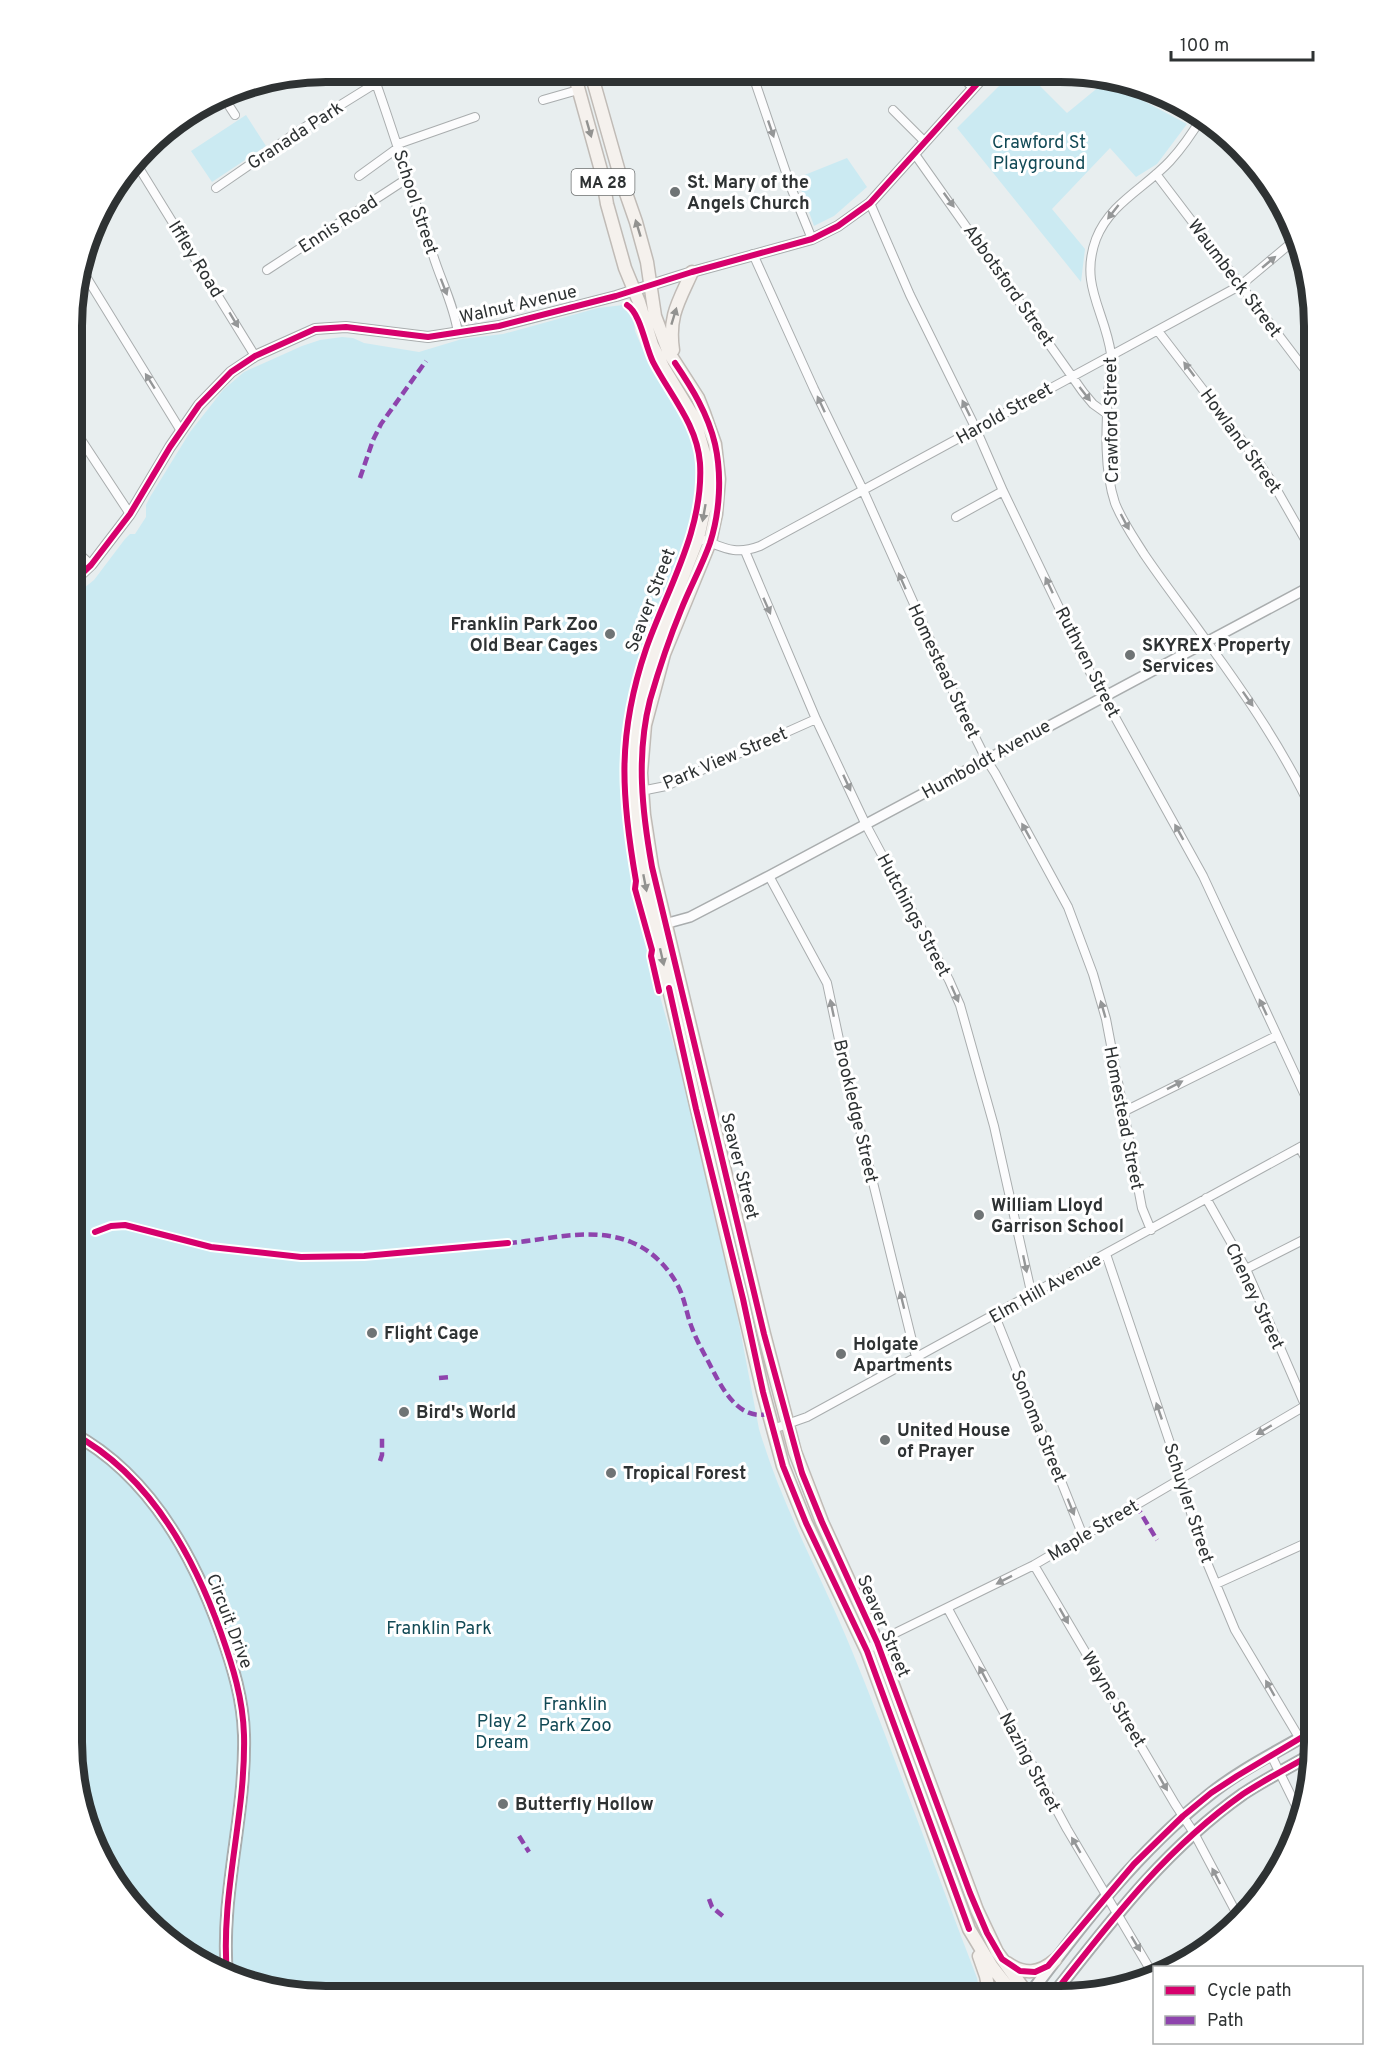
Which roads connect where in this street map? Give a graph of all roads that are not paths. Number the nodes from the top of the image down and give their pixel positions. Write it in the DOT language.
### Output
graph roads {
  1 [pos="576,82"];
  2 [pos="594,82"];
  3 [pos="755,82"];
  4 [pos="967,82"];
  5 [pos="979,82"];
  6 [pos="376,83"];
  7 [pos="973,88"];
  8 [pos="578,90"];
  9 [pos="543,100"];
  10 [pos="228,104"];
  11 [pos="893,110"];
  12 [pos="235,115"];
  13 [pos="475,117"];
  14 [pos="1198,125"];
  15 [pos="924,141"];
  16 [pos="398,146"];
  17 [pos="914,153"];
  18 [pos="140,170"];
  19 [pos="1156,174"];
  20 [pos="359,176"];
  21 [pos="408,178"];
  22 [pos="216,188"];
  23 [pos="870,202"];
  24 [pos="812,239"];
  25 [pos="1290,244"];
  26 [pos="753,254"];
  27 [pos="267,270"];
  28 [pos="692,272"];
  29 [pos="87,278"];
  30 [pos="651,285"];
  31 [pos="1240,285"];
  32 [pos="634,290"];
  33 [pos="1158,331"];
  34 [pos="458,333"];
  35 [pos="1111,355"];
  36 [pos="255,356"];
  37 [pos="675,363"];
  38 [pos="1304,368"];
  39 [pos="1072,376"];
  40 [pos="1107,414"];
  41 [pos="976,429"];
  42 [pos="181,431"];
  43 [pos="82,441"];
  44 [pos="863,490"];
  45 [pos="1003,491"];
  46 [pos="130,514"];
  47 [pos="956,517"];
  48 [pos="1304,538"];
  49 [pos="704,540"];
  50 [pos="745,551"];
  51 [pos="82,557"];
  52 [pos="90,565"];
  53 [pos="82,572"];
  54 [pos="1304,590"];
  55 [pos="1207,642"];
  56 [pos="1102,696"];
  57 [pos="816,719"];
  58 [pos="986,759"];
  59 [pos="637,791"];
  60 [pos="1304,795"];
  61 [pos="866,825"];
  62 [pos="769,876"];
  63 [pos="660,926"];
  64 [pos="1276,1036"];
  65 [pos="1304,1094"];
  66 [pos="1123,1112"];
  67 [pos="1304,1146"];
  68 [pos="1300,1148"];
  69 [pos="1304,1156"];
  70 [pos="1206,1198"];
  71 [pos="1151,1230"];
  72 [pos="1304,1240"];
  73 [pos="1106,1254"];
  74 [pos="1246,1269"];
  75 [pos="1032,1296"];
  76 [pos="995,1316"];
  77 [pos="916,1357"];
  78 [pos="1304,1404"];
  79 [pos="1304,1407"];
  80 [pos="788,1425"];
  81 [pos="772,1429"];
  82 [pos="82,1440"];
  83 [pos="1180,1479"];
  84 [pos="1083,1536"];
  85 [pos="1304,1544"];
  86 [pos="1034,1565"];
  87 [pos="1216,1584"];
  88 [pos="948,1609"];
  89 [pos="877,1642"];
  90 [pos="867,1651"];
  91 [pos="1304,1736"];
  92 [pos="1300,1739"];
  93 [pos="1271,1755"];
  94 [pos="1304,1759"];
  95 [pos="1280,1772"];
  96 [pos="1296,1805"];
  97 [pos="1183,1816"];
  98 [pos="1194,1833"];
  99 [pos="1106,1895"];
  100 [pos="1235,1911"];
  101 [pos="1116,1912"];
  102 [pos="969,1929"];
  103 [pos="1002,1959"];
  104 [pos="1055,1960"];
  105 [pos="227,1964"];
  106 [pos="1150,1968"];
  107 [pos="988,1986"];
  108 [pos="1007,1986"];
  109 [pos="1022,1986"];
  110 [pos="1036,1986"];
  111 [pos="1060,1986"];
  1 -- 8 [label="main road, MA 28"];
  30 -- 2 [label="main road, MA 28, one-way"];
  3 -- 24 [label="street, one-way"];
  4 -- 7 [label="street"];
  5 -- 7 [label="street, Walnut Avenue"];
  6 -- 16 [label="street, School Street"];
  6 -- 22 [label="street, Granada Park"];
  7 -- 15 [label="street, Walnut Avenue"];
  8 -- 9 [label="street"];
  8 -- 32 [label="main road, MA 28, one-way"];
  10 -- 12 [label="street"];
  11 -- 15 [label="street"];
  13 -- 16 [label="street"];
  14 -- 19 [label="street, Crawford Street"];
  15 -- 17 [label="street, Walnut Avenue"];
  16 -- 20 [label="street"];
  16 -- 21 [label="street, School Street"];
  17 -- 23 [label="street, Walnut Avenue"];
  17 -- 39 [label="street, Abbotsford Street, one-way"];
  18 -- 36 [label="street, Iffley Road, one-way"];
  19 -- 31 [label="street, Waumbeck Street"];
  19 -- 35 [label="street, Crawford Street, one-way"];
  21 -- 27 [label="street, Ennis Road"];
  21 -- 34 [label="street, School Street, one-way"];
  23 -- 24 [label="street, Walnut Avenue"];
  41 -- 23 [label="street, Ruthven Street, one-way"];
  24 -- 26 [label="street, Walnut Avenue"];
  31 -- 25 [label="street, Harold Street, one-way"];
  26 -- 28 [label="street, Walnut Avenue"];
  44 -- 26 [label="street, Homestead Street, one-way"];
  28 -- 30 [label="street, Walnut Avenue"];
  37 -- 28 [label="main road, one-way"];
  42 -- 29 [label="street, one-way"];
  30 -- 32 [label="street, Walnut Avenue"];
  30 -- 37 [label="main road, Seaver Street / MA 28"];
  31 -- 33 [label="street, Harold Street"];
  31 -- 38 [label="street, Waumbeck Street"];
  32 -- 34 [label="street, Walnut Avenue"];
  32 -- 49 [label="main road, Seaver Street / MA 28, one-way"];
  33 -- 35 [label="street, Harold Street"];
  48 -- 33 [label="street, Howland Street, one-way"];
  34 -- 36 [label="street, Walnut Avenue"];
  35 -- 39 [label="street, Harold Street"];
  35 -- 40 [label="street, Crawford Street"];
  36 -- 42 [label="street, Walnut Avenue"];
  37 -- 49 [label="main road, Seaver Street / MA 28"];
  39 -- 40 [label="street, Abbotsford Street, one-way"];
  39 -- 41 [label="street, Harold Street"];
  40 -- 55 [label="street, Crawford Street, one-way"];
  41 -- 44 [label="street, Harold Street"];
  41 -- 45 [label="street, Ruthven Street"];
  42 -- 46 [label="street, Walnut Avenue"];
  43 -- 46 [label="street"];
  44 -- 50 [label="street, Harold Street"];
  58 -- 44 [label="street, Homestead Street, one-way"];
  45 -- 47 [label="street"];
  56 -- 45 [label="street, Ruthven Street, one-way"];
  46 -- 52 [label="street, Walnut Avenue"];
  49 -- 50 [label="street"];
  49 -- 59 [label="main road, Seaver Street / MA 28"];
  50 -- 57 [label="street, Hutchings Street, one-way"];
  51 -- 52 [label="street"];
  52 -- 53 [label="street, Walnut Avenue"];
  54 -- 55 [label="street, Humboldt Avenue"];
  55 -- 56 [label="street, Humboldt Avenue"];
  55 -- 60 [label="street, Crawford Street, one-way"];
  56 -- 58 [label="street, Humboldt Avenue"];
  64 -- 56 [label="street, Ruthven Street, one-way"];
  57 -- 59 [label="street, Park View Street"];
  57 -- 61 [label="street, Hutchings Street, one-way"];
  58 -- 61 [label="street, Humboldt Avenue"];
  66 -- 58 [label="street, Homestead Street, one-way"];
  59 -- 63 [label="main road, Seaver Street / MA 28"];
  61 -- 62 [label="street, Humboldt Avenue"];
  61 -- 75 [label="street, Hutchings Street, one-way"];
  62 -- 63 [label="street, Humboldt Avenue"];
  77 -- 62 [label="street, Brookledge Street, one-way"];
  63 -- 80 [label="main road, Seaver Street / MA 28"];
  63 -- 81 [label="main road, Seaver Street / MA 28, one-way"];
  64 -- 65 [label="street, Ruthven Street"];
  66 -- 64 [label="street, one-way"];
  66 -- 71 [label="street, Homestead Street"];
  67 -- 68 [label="street, Elm Hill Avenue"];
  68 -- 69 [label="street"];
  68 -- 70 [label="street, Elm Hill Avenue"];
  70 -- 71 [label="street, Elm Hill Avenue"];
  70 -- 74 [label="street, Cheney Street"];
  71 -- 73 [label="street, Elm Hill Avenue"];
  72 -- 74 [label="street"];
  73 -- 75 [label="street, Elm Hill Avenue"];
  83 -- 73 [label="street, Schuyler Street, one-way"];
  74 -- 78 [label="street, Cheney Street"];
  75 -- 76 [label="street, Elm Hill Avenue"];
  76 -- 77 [label="street, Elm Hill Avenue"];
  76 -- 84 [label="street, Sonoma Street, one-way"];
  77 -- 80 [label="street, Elm Hill Avenue"];
  79 -- 83 [label="street, Maple Street, one-way"];
  80 -- 81 [label="street, Elm Hill Avenue"];
  80 -- 89 [label="main road, Seaver Street / MA 28"];
  81 -- 90 [label="main road, Seaver Street / MA 28"];
  82 -- 105 [label="main road, Circuit Drive"];
  83 -- 84 [label="street, Maple Street"];
  83 -- 87 [label="street, Schuyler Street"];
  84 -- 86 [label="street, Maple Street"];
  85 -- 87 [label="street"];
  86 -- 88 [label="street, Maple Street, one-way"];
  86 -- 97 [label="street, Wayne Street, one-way"];
  92 -- 87 [label="street, Schuyler Street, one-way"];
  88 -- 89 [label="street, Maple Street"];
  99 -- 88 [label="street, Nazing Street, one-way"];
  89 -- 90 [label="street, Maple Street"];
  89 -- 103 [label="main road, Seaver Street / MA 28"];
  90 -- 102 [label="main road, Seaver Street / MA 28"];
  91 -- 92 [label="main road"];
  92 -- 93 [label="main road"];
  93 -- 95 [label="street"];
  93 -- 97 [label="main road"];
  94 -- 95 [label="main road"];
  95 -- 96 [label="street"];
  95 -- 98 [label="main road"];
  97 -- 98 [label="street, Wayne Street"];
  97 -- 99 [label="main road"];
  100 -- 98 [label="street, Wayne Street, one-way"];
  98 -- 101 [label="main road"];
  99 -- 101 [label="street, Nazing Street"];
  99 -- 104 [label="main road"];
  101 -- 106 [label="street, Nazing Street, one-way"];
  101 -- 111 [label="main road"];
  102 -- 107 [label="main road, MA 28"];
  102 -- 108 [label="main road, Seaver Street"];
  103 -- 104 [label="main road"];
  103 -- 109 [label="main road, Seaver Street / MA 28"];
  104 -- 110 [label="main road"];
}
